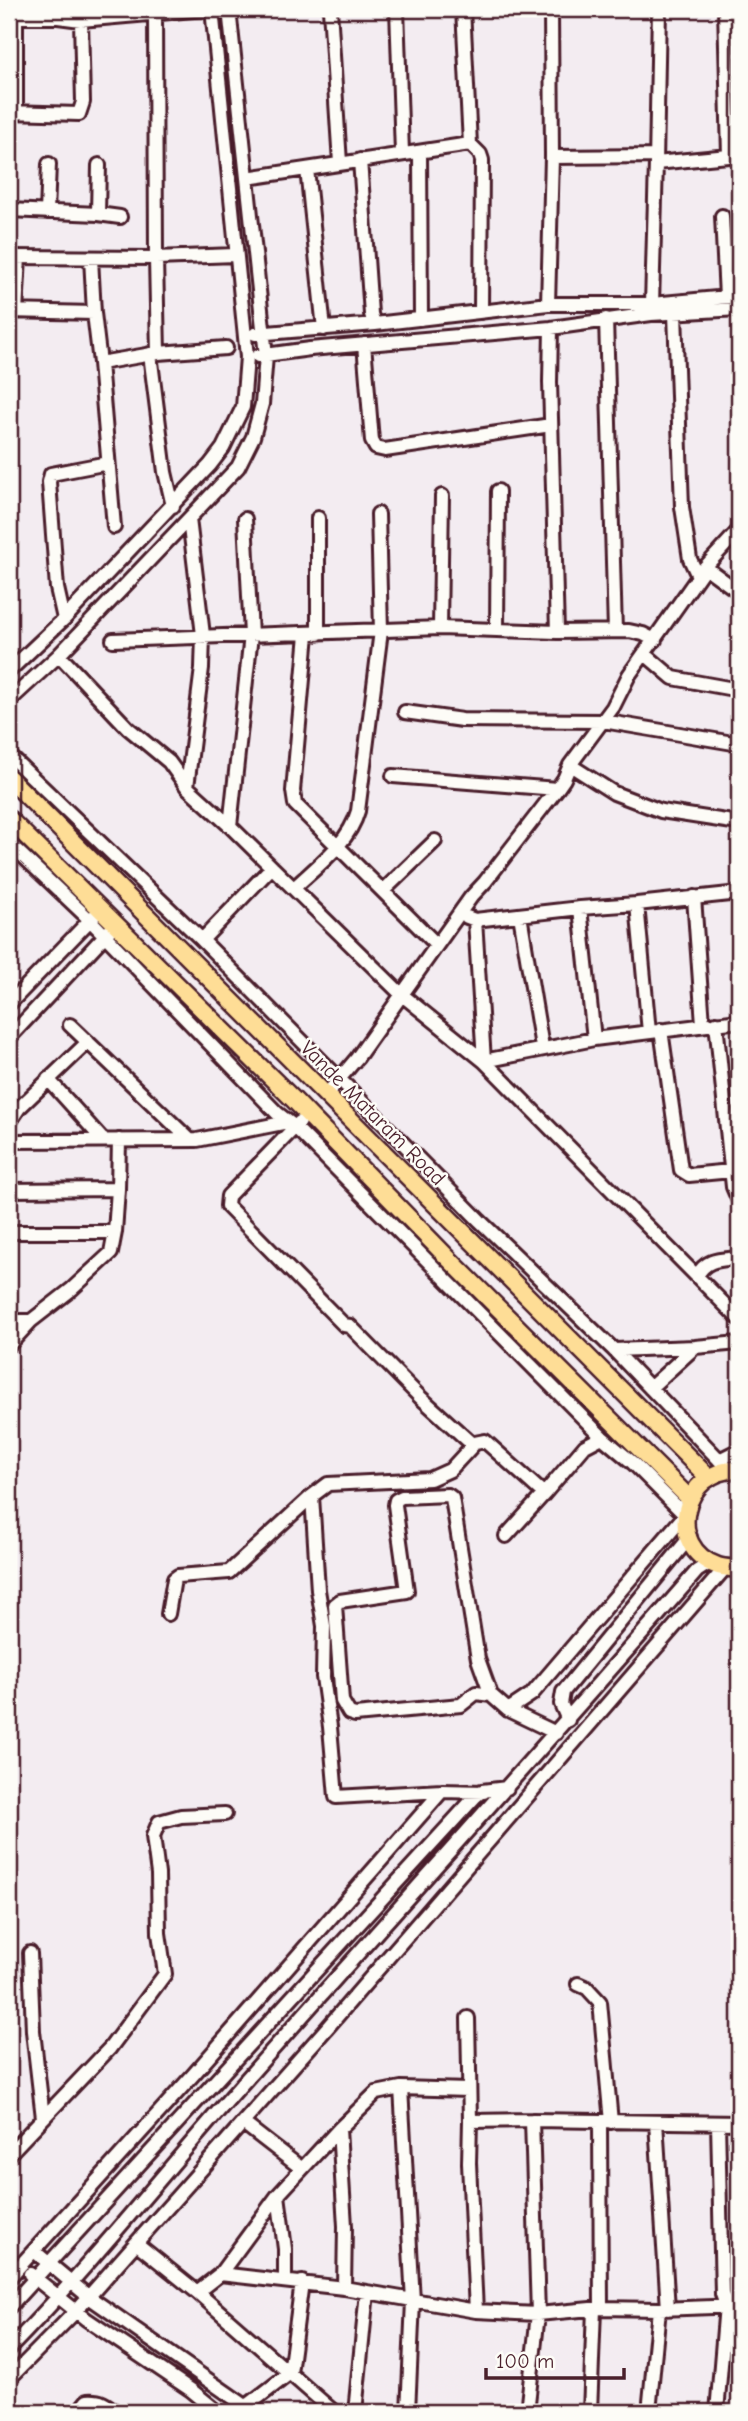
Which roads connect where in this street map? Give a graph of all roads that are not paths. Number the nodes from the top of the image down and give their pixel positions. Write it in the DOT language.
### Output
graph roads {
  1 [pos="205,9"];
  2 [pos="212,9"];
  3 [pos="229,9"];
  4 [pos="330,9"];
  5 [pos="397,9"];
  6 [pos="463,9"];
  7 [pos="551,9"];
  8 [pos="659,9"];
  9 [pos="725,9"];
  10 [pos="140,11"];
  11 [pos="155,12"];
  12 [pos="58,13"];
  13 [pos="13,17"];
  14 [pos="81,20"];
  15 [pos="12,112"];
  16 [pos="470,144"];
  17 [pos="420,152"];
  18 [pos="402,153"];
  19 [pos="734,155"];
  20 [pos="552,157"];
  21 [pos="656,159"];
  22 [pos="360,160"];
  23 [pos="49,163"];
  24 [pos="340,163"];
  25 [pos="99,165"];
  26 [pos="307,169"];
  27 [pos="247,178"];
  28 [pos="9,210"];
  29 [pos="47,212"];
  30 [pos="98,215"];
  31 [pos="120,216"];
  32 [pos="722,216"];
  33 [pos="235,256"];
  34 [pos="14,257"];
  35 [pos="91,258"];
  36 [pos="156,258"];
  37 [pos="733,296"];
  38 [pos="548,304"];
  39 [pos="652,304"];
  40 [pos="739,309"];
  41 [pos="13,311"];
  42 [pos="481,312"];
  43 [pos="94,313"];
  44 [pos="675,313"];
  45 [pos="421,319"];
  46 [pos="606,319"];
  47 [pos="374,324"];
  48 [pos="324,328"];
  49 [pos="551,328"];
  50 [pos="244,334"];
  51 [pos="264,334"];
  52 [pos="365,344"];
  53 [pos="226,348"];
  54 [pos="154,354"];
  55 [pos="266,356"];
  56 [pos="247,357"];
  57 [pos="100,363"];
  58 [pos="551,425"];
  59 [pos="108,463"];
  60 [pos="498,491"];
  61 [pos="442,496"];
  62 [pos="173,506"];
  63 [pos="378,514"];
  64 [pos="318,518"];
  65 [pos="189,519"];
  66 [pos="245,519"];
  67 [pos="114,527"];
  68 [pos="739,530"];
  69 [pos="701,572"];
  70 [pos="739,592"];
  71 [pos="64,619"];
  72 [pos="440,628"];
  73 [pos="497,630"];
  74 [pos="381,631"];
  75 [pos="615,631"];
  76 [pos="557,632"];
  77 [pos="313,634"];
  78 [pos="203,635"];
  79 [pos="251,635"];
  80 [pos="113,640"];
  81 [pos="655,640"];
  82 [pos="645,653"];
  83 [pos="59,655"];
  84 [pos="9,671"];
  85 [pos="739,690"];
  86 [pos="9,701"];
  87 [pos="405,712"];
  88 [pos="603,721"];
  89 [pos="739,744"];
  90 [pos="9,755"];
  91 [pos="570,765"];
  92 [pos="393,776"];
  93 [pos="9,778"];
  94 [pos="187,787"];
  95 [pos="557,789"];
  96 [pos="9,819"];
  97 [pos="739,823"];
  98 [pos="230,826"];
  99 [pos="435,841"];
  100 [pos="9,843"];
  101 [pos="338,845"];
  102 [pos="272,867"];
  103 [pos="294,888"];
  104 [pos="383,891"];
  105 [pos="739,893"];
  106 [pos="694,897"];
  107 [pos="637,904"];
  108 [pos="580,908"];
  109 [pos="460,914"];
  110 [pos="95,915"];
  111 [pos="520,915"];
  112 [pos="475,920"];
  113 [pos="110,930"];
  114 [pos="202,940"];
  115 [pos="436,944"];
  116 [pos="401,994"];
  117 [pos="9,1004"];
  118 [pos="739,1021"];
  119 [pos="709,1024"];
  120 [pos="70,1025"];
  121 [pos="655,1031"];
  122 [pos="9,1038"];
  123 [pos="594,1039"];
  124 [pos="88,1042"];
  125 [pos="542,1047"];
  126 [pos="484,1060"];
  127 [pos="48,1079"];
  128 [pos="340,1081"];
  129 [pos="325,1096"];
  130 [pos="308,1114"];
  131 [pos="9,1123"];
  132 [pos="291,1125"];
  133 [pos="103,1140"];
  134 [pos="118,1140"];
  135 [pos="190,1140"];
  136 [pos="9,1141"];
  137 [pos="731,1171"];
  138 [pos="118,1189"];
  139 [pos="9,1190"];
  140 [pos="739,1201"];
  141 [pos="115,1231"];
  142 [pos="9,1232"];
  143 [pos="739,1258"];
  144 [pos="697,1276"];
  145 [pos="739,1319"];
  146 [pos="9,1321"];
  147 [pos="31,1321"];
  148 [pos="739,1343"];
  149 [pos="9,1345"];
  150 [pos="695,1347"];
  151 [pos="614,1350"];
  152 [pos="649,1388"];
  153 [pos="602,1437"];
  154 [pos="473,1446"];
  155 [pos="739,1450"];
  156 [pos="728,1466"];
  157 [pos="708,1477"];
  158 [pos="544,1494"];
  159 [pos="312,1496"];
  160 [pos="690,1499"];
  161 [pos="685,1515"];
  162 [pos="506,1536"];
  163 [pos="690,1537"];
  164 [pos="725,1566"];
  165 [pos="169,1614"];
  166 [pos="491,1695"];
  167 [pos="508,1710"];
  168 [pos="568,1720"];
  169 [pos="556,1733"];
  170 [pos="507,1787"];
  171 [pos="442,1791"];
  172 [pos="482,1791"];
  173 [pos="498,1798"];
  174 [pos="225,1814"];
  175 [pos="30,1953"];
  176 [pos="578,1984"];
  177 [pos="468,2018"];
  178 [pos="401,2088"];
  179 [pos="468,2090"];
  180 [pos="43,2118"];
  181 [pos="532,2119"];
  182 [pos="470,2121"];
  183 [pos="606,2122"];
  184 [pos="656,2122"];
  185 [pos="243,2123"];
  186 [pos="718,2123"];
  187 [pos="739,2123"];
  188 [pos="339,2129"];
  189 [pos="9,2154"];
  190 [pos="301,2168"];
  191 [pos="278,2195"];
  192 [pos="136,2243"];
  193 [pos="34,2251"];
  194 [pos="49,2264"];
  195 [pos="20,2266"];
  196 [pos="220,2274"];
  197 [pos="9,2278"];
  198 [pos="35,2278"];
  199 [pos="285,2280"];
  200 [pos="302,2283"];
  201 [pos="72,2284"];
  202 [pos="344,2288"];
  203 [pos="197,2292"];
  204 [pos="366,2292"];
  205 [pos="89,2297"];
  206 [pos="60,2298"];
  207 [pos="414,2301"];
  208 [pos="726,2305"];
  209 [pos="739,2306"];
  210 [pos="9,2307"];
  211 [pos="597,2309"];
  212 [pos="663,2309"];
  213 [pos="76,2311"];
  214 [pos="476,2311"];
  215 [pos="538,2314"];
  216 [pos="9,2349"];
  217 [pos="290,2372"];
  218 [pos="9,2379"];
  219 [pos="250,2409"];
  220 [pos="214,2411"];
  221 [pos="78,2412"];
  222 [pos="116,2412"];
  223 [pos="334,2412"];
  224 [pos="355,2412"];
  225 [pos="408,2412"];
  226 [pos="527,2412"];
  227 [pos="590,2412"];
  228 [pos="649,2412"];
  229 [pos="717,2412"];
  1 -- 11 [label="street"];
  2 -- 33 [label="street"];
  3 -- 27 [label="street"];
  4 -- 24 [label="street"];
  5 -- 18 [label="street"];
  6 -- 16 [label="street"];
  7 -- 20 [label="street"];
  8 -- 21 [label="street"];
  9 -- 19 [label="street"];
  10 -- 11 [label="street"];
  10 -- 14 [label="street"];
  11 -- 36 [label="street"];
  12 -- 13 [label="street"];
  12 -- 14 [label="street"];
  13 -- 15 [label="street"];
  14 -- 15 [label="street"];
  16 -- 17 [label="street"];
  16 -- 42 [label="street"];
  17 -- 18 [label="street"];
  17 -- 45 [label="street"];
  18 -- 22 [label="street"];
  19 -- 21 [label="street"];
  20 -- 21 [label="street"];
  20 -- 38 [label="street"];
  21 -- 39 [label="street"];
  22 -- 24 [label="street"];
  22 -- 47 [label="street"];
  23 -- 29 [label="street"];
  24 -- 26 [label="street"];
  25 -- 30 [label="street"];
  26 -- 27 [label="street"];
  26 -- 48 [label="street"];
  27 -- 51 [label="street"];
  28 -- 29 [label="street"];
  29 -- 30 [label="street"];
  30 -- 31 [label="street"];
  32 -- 37 [label="street"];
  33 -- 36 [label="street"];
  33 -- 50 [label="street"];
  34 -- 35 [label="street"];
  34 -- 41 [label="street"];
  35 -- 36 [label="street"];
  35 -- 43 [label="street"];
  36 -- 54 [label="street"];
  37 -- 39 [label="street"];
  38 -- 39 [label="street"];
  38 -- 42 [label="street"];
  40 -- 44 [label="street"];
  41 -- 43 [label="street"];
  42 -- 45 [label="street"];
  43 -- 57 [label="street"];
  44 -- 46 [label="street"];
  44 -- 69 [label="street"];
  45 -- 47 [label="street"];
  46 -- 49 [label="street"];
  46 -- 75 [label="street"];
  47 -- 48 [label="street"];
  48 -- 51 [label="street"];
  49 -- 52 [label="street"];
  49 -- 58 [label="street"];
  50 -- 51 [label="street"];
  50 -- 56 [label="street"];
  51 -- 55 [label="street"];
  52 -- 55 [label="street"];
  52 -- 58 [label="street"];
  53 -- 54 [label="street"];
  54 -- 57 [label="street"];
  54 -- 62 [label="street"];
  55 -- 56 [label="street"];
  55 -- 65 [label="street"];
  56 -- 62 [label="street"];
  57 -- 59 [label="street"];
  58 -- 76 [label="street"];
  59 -- 67 [label="street"];
  59 -- 71 [label="street"];
  60 -- 73 [label="street"];
  61 -- 72 [label="street"];
  62 -- 71 [label="street"];
  63 -- 74 [label="street"];
  64 -- 77 [label="street"];
  65 -- 78 [label="street"];
  65 -- 83 [label="street"];
  66 -- 79 [label="street"];
  68 -- 69 [label="street"];
  69 -- 70 [label="street"];
  69 -- 81 [label="street"];
  71 -- 84 [label="street"];
  72 -- 73 [label="street"];
  72 -- 74 [label="street"];
  73 -- 76 [label="street"];
  74 -- 77 [label="street"];
  74 -- 101 [label="street"];
  75 -- 76 [label="street"];
  75 -- 81 [label="street"];
  77 -- 79 [label="street"];
  77 -- 101 [label="street"];
  78 -- 79 [label="street"];
  78 -- 80 [label="street"];
  78 -- 94 [label="street"];
  79 -- 98 [label="street"];
  81 -- 82 [label="street"];
  82 -- 85 [label="street"];
  82 -- 88 [label="street"];
  83 -- 86 [label="street"];
  83 -- 94 [label="street"];
  87 -- 88 [label="street"];
  88 -- 89 [label="street"];
  88 -- 91 [label="street"];
  90 -- 114 [label="street"];
  91 -- 95 [label="street"];
  91 -- 97 [label="street"];
  92 -- 95 [label="street"];
  93 -- 129 [label="main road, Vande Mataram Road"];
  94 -- 98 [label="street"];
  95 -- 109 [label="street"];
  96 -- 110 [label="main road"];
  98 -- 102 [label="street"];
  99 -- 104 [label="street"];
  100 -- 110 [label="street"];
  101 -- 103 [label="street"];
  101 -- 104 [label="street"];
  102 -- 103 [label="street"];
  102 -- 114 [label="street"];
  103 -- 116 [label="street"];
  104 -- 115 [label="street"];
  105 -- 106 [label="street"];
  106 -- 107 [label="street"];
  106 -- 119 [label="street"];
  107 -- 108 [label="street"];
  107 -- 121 [label="street"];
  108 -- 111 [label="street"];
  108 -- 123 [label="street"];
  109 -- 112 [label="street"];
  109 -- 115 [label="street"];
  110 -- 113 [label="main road"];
  110 -- 117 [label="street"];
  111 -- 112 [label="street"];
  111 -- 125 [label="street"];
  112 -- 126 [label="street"];
  113 -- 122 [label="street"];
  113 -- 130 [label="main road"];
  113 -- 132 [label="street"];
  114 -- 128 [label="street"];
  115 -- 116 [label="street"];
  116 -- 126 [label="street"];
  116 -- 128 [label="street"];
  118 -- 119 [label="street"];
  119 -- 121 [label="street"];
  119 -- 137 [label="street"];
  120 -- 124 [label="street"];
  121 -- 123 [label="street"];
  121 -- 137 [label="street"];
  123 -- 125 [label="street"];
  124 -- 127 [label="street"];
  124 -- 135 [label="street"];
  125 -- 126 [label="street"];
  126 -- 144 [label="street"];
  127 -- 131 [label="street"];
  127 -- 133 [label="street"];
  128 -- 129 [label="street"];
  128 -- 151 [label="street"];
  129 -- 157 [label="main road, Vande Mataram Road"];
  130 -- 132 [label="street"];
  130 -- 160 [label="main road"];
  132 -- 135 [label="street"];
  132 -- 153 [label="street"];
  132 -- 154 [label="street"];
  133 -- 134 [label="street"];
  133 -- 136 [label="street"];
  134 -- 135 [label="street"];
  134 -- 138 [label="street"];
  137 -- 140 [label="street"];
  138 -- 139 [label="street"];
  138 -- 141 [label="street"];
  141 -- 142 [label="street"];
  141 -- 147 [label="street"];
  143 -- 144 [label="street"];
  144 -- 145 [label="street"];
  146 -- 147 [label="street"];
  147 -- 149 [label="street"];
  148 -- 150 [label="street"];
  150 -- 151 [label="street"];
  150 -- 152 [label="street"];
  151 -- 152 [label="street"];
  152 -- 156 [label="street"];
  153 -- 158 [label="street"];
  153 -- 161 [label="street"];
  154 -- 158 [label="street"];
  154 -- 159 [label="street"];
  155 -- 156 [label="street"];
  156 -- 157 [label="main road"];
  157 -- 160 [label="main road"];
  158 -- 162 [label="street"];
  159 -- 165 [label="street"];
  159 -- 171 [label="street"];
  160 -- 161 [label="main road"];
  161 -- 163 [label="main road"];
  161 -- 167 [label="street"];
  163 -- 164 [label="main road"];
  163 -- 168 [label="street"];
  164 -- 168 [label="street"];
  164 -- 185 [label="street"];
  166 -- 166 [label="street"];
  166 -- 167 [label="street"];
  167 -- 169 [label="street"];
  168 -- 169 [label="street"];
  169 -- 170 [label="street"];
  170 -- 172 [label="street"];
  170 -- 173 [label="street"];
  171 -- 172 [label="street"];
  171 -- 193 [label="street"];
  172 -- 173 [label="street"];
  172 -- 194 [label="street"];
  173 -- 201 [label="street"];
  174 -- 180 [label="street"];
  175 -- 180 [label="street"];
  176 -- 183 [label="street"];
  177 -- 179 [label="street"];
  178 -- 179 [label="street"];
  178 -- 188 [label="street"];
  178 -- 207 [label="street"];
  179 -- 182 [label="street"];
  180 -- 189 [label="street"];
  181 -- 182 [label="street"];
  181 -- 183 [label="street"];
  181 -- 215 [label="street"];
  182 -- 214 [label="street"];
  183 -- 184 [label="street"];
  183 -- 211 [label="street"];
  184 -- 186 [label="street"];
  184 -- 212 [label="street"];
  185 -- 190 [label="street"];
  185 -- 192 [label="street"];
  186 -- 187 [label="street"];
  186 -- 208 [label="street"];
  188 -- 190 [label="street"];
  188 -- 202 [label="street"];
  190 -- 191 [label="street"];
  191 -- 196 [label="street"];
  191 -- 199 [label="street"];
  192 -- 203 [label="street"];
  192 -- 205 [label="street"];
  193 -- 194 [label="street"];
  193 -- 195 [label="street"];
  194 -- 198 [label="street"];
  194 -- 201 [label="street"];
  195 -- 197 [label="street"];
  195 -- 198 [label="street"];
  196 -- 199 [label="street"];
  196 -- 203 [label="street"];
  198 -- 206 [label="street"];
  198 -- 210 [label="street"];
  199 -- 200 [label="street"];
  200 -- 202 [label="street"];
  200 -- 217 [label="street"];
  201 -- 205 [label="street"];
  201 -- 206 [label="street"];
  202 -- 204 [label="street"];
  203 -- 217 [label="street"];
  204 -- 207 [label="street"];
  204 -- 224 [label="street"];
  205 -- 213 [label="street"];
  205 -- 219 [label="street"];
  206 -- 213 [label="street"];
  206 -- 216 [label="street"];
  207 -- 214 [label="street"];
  207 -- 225 [label="street"];
  208 -- 209 [label="street"];
  208 -- 212 [label="street"];
  208 -- 229 [label="street"];
  211 -- 212 [label="street"];
  211 -- 215 [label="street"];
  211 -- 227 [label="street"];
  212 -- 228 [label="street"];
  213 -- 218 [label="street"];
  213 -- 220 [label="street"];
  214 -- 215 [label="street"];
  215 -- 226 [label="street"];
  217 -- 219 [label="street"];
  217 -- 223 [label="street"];
  221 -- 222 [label="street"];
}
